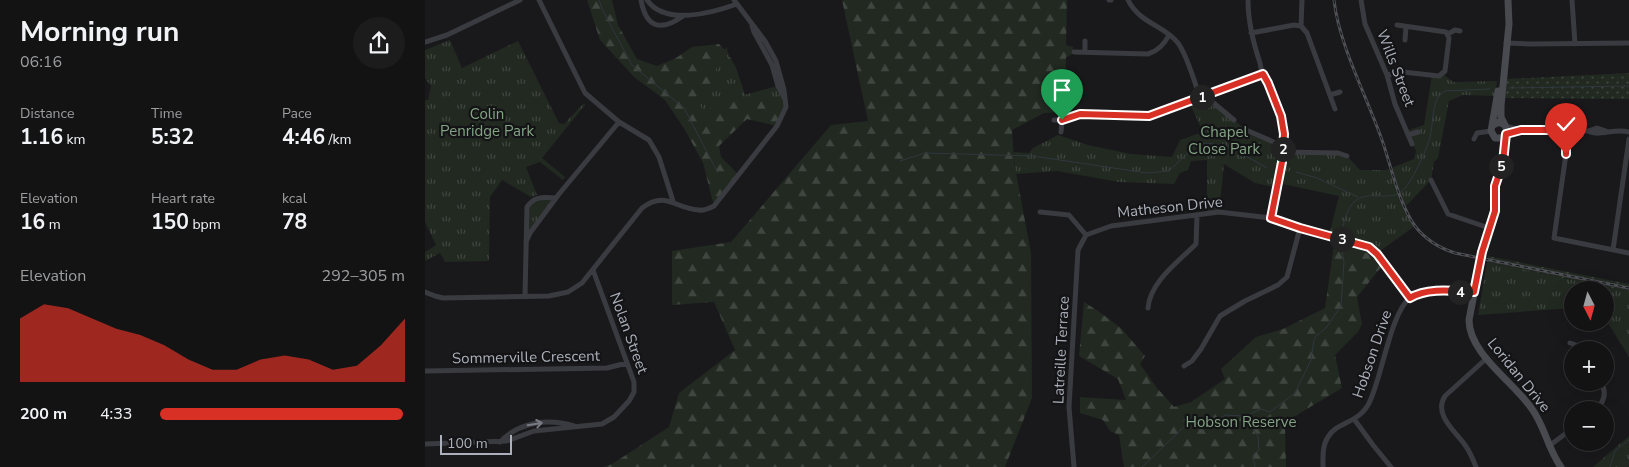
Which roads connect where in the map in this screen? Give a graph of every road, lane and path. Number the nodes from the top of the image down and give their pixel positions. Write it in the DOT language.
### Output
graph roads {
  1 [pos="520,0"];
  2 [pos="539,0"];
  3 [pos="641,0"];
  4 [pos="647,0"];
  5 [pos="1128,0"];
  6 [pos="1248,0"];
  7 [pos="1302,0"];
  8 [pos="1361,0"];
  9 [pos="1508,0"];
  10 [pos="1572,0"];
  11 [pos="736,2"];
  12 [pos="683,16"];
  13 [pos="1397,25"];
  14 [pos="1301,26"];
  15 [pos="1406,26"];
  16 [pos="1460,31"];
  17 [pos="1251,33"];
  18 [pos="1448,34"];
  19 [pos="1169,35"];
  20 [pos="1405,40"];
  21 [pos="1085,41"];
  22 [pos="425,42"];
  23 [pos="1506,42"];
  24 [pos="1629,43"];
  25 [pos="1575,44"];
  26 [pos="1074,52"];
  27 [pos="1085,52"];
  28 [pos="1504,65"];
  29 [pos="1263,74"];
  30 [pos="1387,76"];
  31 [pos="1340,92"];
  32 [pos="1207,95"];
  33 [pos="1330,95"];
  34 [pos="1200,98"];
  35 [pos="1335,109"];
  36 [pos="1054,120"];
  37 [pos="1062,120"];
  38 [pos="1233,120"];
  39 [pos="619,122"];
  40 [pos="1505,125"];
  41 [pos="1245,130"];
  42 [pos="1521,130"];
  43 [pos="1566,130"];
  44 [pos="1492,131"];
  45 [pos="1061,132"];
  46 [pos="1418,132"];
  47 [pos="1629,132"];
  48 [pos="1408,135"];
  49 [pos="1505,135"];
  50 [pos="1475,139"];
  51 [pos="1629,139"];
  52 [pos="1412,144"];
  53 [pos="1283,149"];
  54 [pos="1503,152"];
  55 [pos="1347,156"];
  56 [pos="1431,180"];
  57 [pos="556,198"];
  58 [pos="673,201"];
  59 [pos="1040,212"];
  60 [pos="1197,216"];
  61 [pos="1271,218"];
  62 [pos="1300,228"];
  63 [pos="1489,228"];
  64 [pos="1086,235"];
  65 [pos="526,242"];
  66 [pos="1613,250"];
  67 [pos="1629,253"];
  68 [pos="593,270"];
  69 [pos="1474,292"];
  70 [pos="426,294"];
  71 [pos="525,296"];
  72 [pos="1410,298"];
  73 [pos="1148,308"];
  74 [pos="1487,358"];
  75 [pos="627,363"];
  76 [pos="1184,366"];
  77 [pos="425,371"];
  78 [pos="1354,419"];
  79 [pos="1564,435"];
  80 [pos="425,444"];
  81 [pos="1549,446"];
  82 [pos="1074,467"];
  83 [pos="1323,467"];
  84 [pos="1391,467"];
  85 [pos="1476,467"];
  86 [pos="1561,467"];
  1 -- 22 [label="street"];
  2 -- 39 [label="street"];
  3 -- 12 [label="street"];
  4 -- 12 [label="street"];
  5 -- 19 [label="street"];
  6 -- 17 [label="street"];
  7 -- 14 [label="street"];
  8 -- 30 [label="street, Wills Street"];
  9 -- 23 [label="street"];
  10 -- 25 [label="street"];
  11 -- 12 [label="street"];
  11 -- 58 [label="street"];
  13 -- 15 [label="street"];
  14 -- 17 [label="street"];
  14 -- 33 [label="street"];
  15 -- 18 [label="street"];
  15 -- 20 [label="street"];
  16 -- 18 [label="street"];
  17 -- 29 [label="street"];
  18 -- 30 [label="street"];
  19 -- 27 [label="street"];
  19 -- 34 [label="street"];
  21 -- 27 [label="street"];
  23 -- 25 [label="street"];
  23 -- 28 [label="street"];
  24 -- 25 [label="street"];
  26 -- 27 [label="street"];
  28 -- 40 [label="street"];
  28 -- 44 [label="street"];
  29 -- 32 [label="street"];
  29 -- 53 [label="street"];
  30 -- 48 [label="street, Wills Street"];
  31 -- 33 [label="street"];
  32 -- 34 [label="street"];
  32 -- 38 [label="street"];
  33 -- 35 [label="street"];
  34 -- 37 [label="street"];
  36 -- 37 [label="street"];
  37 -- 45 [label="street"];
  39 -- 57 [label="street"];
  39 -- 58 [label="street"];
  40 -- 42 [label="street"];
  40 -- 44 [label="street"];
  40 -- 49 [label="street, Loridan Drive"];
  41 -- 53 [label="street"];
  42 -- 43 [label="street"];
  42 -- 49 [label="street"];
  43 -- 47 [label="street"];
  43 -- 66 [label="street"];
  44 -- 49 [label="street"];
  44 -- 50 [label="street"];
  44 -- 54 [label="street"];
  46 -- 48 [label="street"];
  48 -- 52 [label="street, Wills Street"];
  49 -- 54 [label="street, Loridan Drive"];
  51 -- 66 [label="street"];
  53 -- 55 [label="street"];
  53 -- 61 [label="street"];
  54 -- 63 [label="street, Loridan Drive"];
  56 -- 63 [label="street"];
  57 -- 65 [label="street"];
  57 -- 65 [label="street"];
  58 -- 68 [label="street"];
  59 -- 64 [label="street"];
  60 -- 61 [label="street, Matheson Drive"];
  60 -- 64 [label="street, Matheson Drive"];
  60 -- 73 [label="street"];
  61 -- 62 [label="street, Matheson Drive"];
  62 -- 72 [label="street, Matheson Drive"];
  62 -- 76 [label="street"];
  63 -- 69 [label="street, Loridan Drive"];
  64 -- 82 [label="street, Latreille Terrace"];
  65 -- 71 [label="street"];
  66 -- 67 [label="street"];
  68 -- 71 [label="street"];
  68 -- 75 [label="street, Nolan Street"];
  69 -- 72 [label="street, Hobson Drive"];
  69 -- 74 [label="street, Loridan Drive"];
  70 -- 71 [label="street"];
  72 -- 78 [label="street, Hobson Drive"];
  74 -- 81 [label="street, Loridan Drive"];
  74 -- 85 [label="street"];
  75 -- 77 [label="street, Sommerville Crescent"];
  75 -- 80 [label="street, Nolan Street"];
  78 -- 83 [label="street, Hobson Drive"];
  78 -- 84 [label="street"];
  79 -- 81 [label="street"];
  81 -- 86 [label="street, Loridan Drive"];
}
